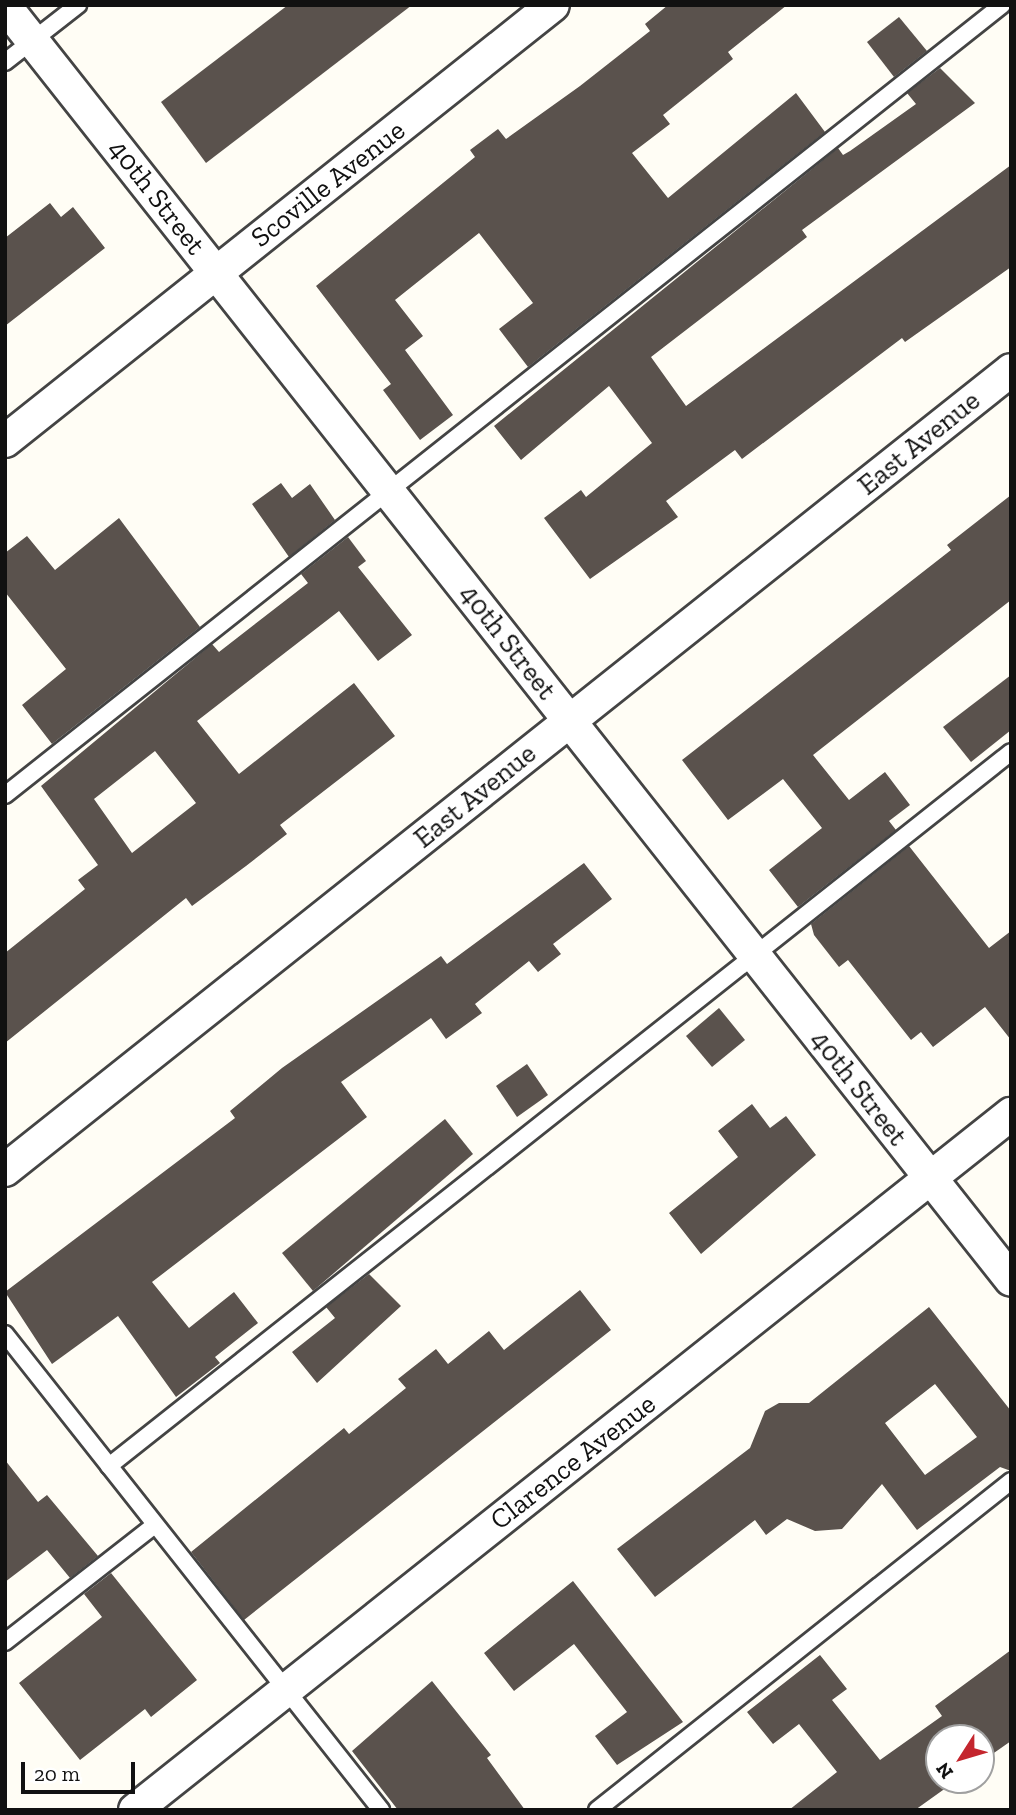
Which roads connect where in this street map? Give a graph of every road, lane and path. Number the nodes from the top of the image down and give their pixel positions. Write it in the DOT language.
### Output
graph roads {
  1 [pos="78,5"];
  2 [pos="553,5"];
  3 [pos="1002,5"];
  4 [pos="5,6"];
  5 [pos="33,40"];
  6 [pos="5,62"];
  7 [pos="216,273"];
  8 [pos="1011,370"];
  9 [pos="5,441"];
  10 [pos="390,493"];
  11 [pos="570,721"];
  12 [pos="1011,752"];
  13 [pos="5,795"];
  14 [pos="754,954"];
  15 [pos="1011,1114"];
  16 [pos="5,1170"];
  17 [pos="930,1178"];
  18 [pos="1011,1280"];
  19 [pos="5,1334"];
  20 [pos="109,1466"];
  21 [pos="1011,1481"];
  22 [pos="155,1525"];
  23 [pos="5,1642"];
  24 [pos="286,1690"];
  25 [pos="135,1810"];
  26 [pos="381,1810"];
  27 [pos="597,1810"];
  1 -- 5 [label="lane"];
  2 -- 7 [label="street, Scoville Avenue"];
  3 -- 10 [label="lane"];
  4 -- 5 [label="street, 40th Street"];
  5 -- 6 [label="lane"];
  5 -- 7 [label="street, 40th Street"];
  7 -- 9 [label="street, Scoville Avenue"];
  7 -- 10 [label="street, 40th Street"];
  8 -- 11 [label="street, East Avenue"];
  10 -- 11 [label="street, 40th Street"];
  10 -- 13 [label="lane"];
  11 -- 14 [label="street, 40th Street"];
  11 -- 16 [label="street, East Avenue"];
  12 -- 14 [label="lane"];
  14 -- 17 [label="street, 40th Street"];
  14 -- 20 [label="lane"];
  15 -- 17 [label="street, Clarence Avenue"];
  17 -- 18 [label="street, 40th Street"];
  17 -- 24 [label="street, Clarence Avenue"];
  19 -- 20 [label="lane"];
  20 -- 22 [label="lane"];
  21 -- 27 [label="lane"];
  22 -- 23 [label="lane"];
  22 -- 24 [label="lane"];
  24 -- 25 [label="street, Clarence Avenue"];
  24 -- 26 [label="lane"];
}
